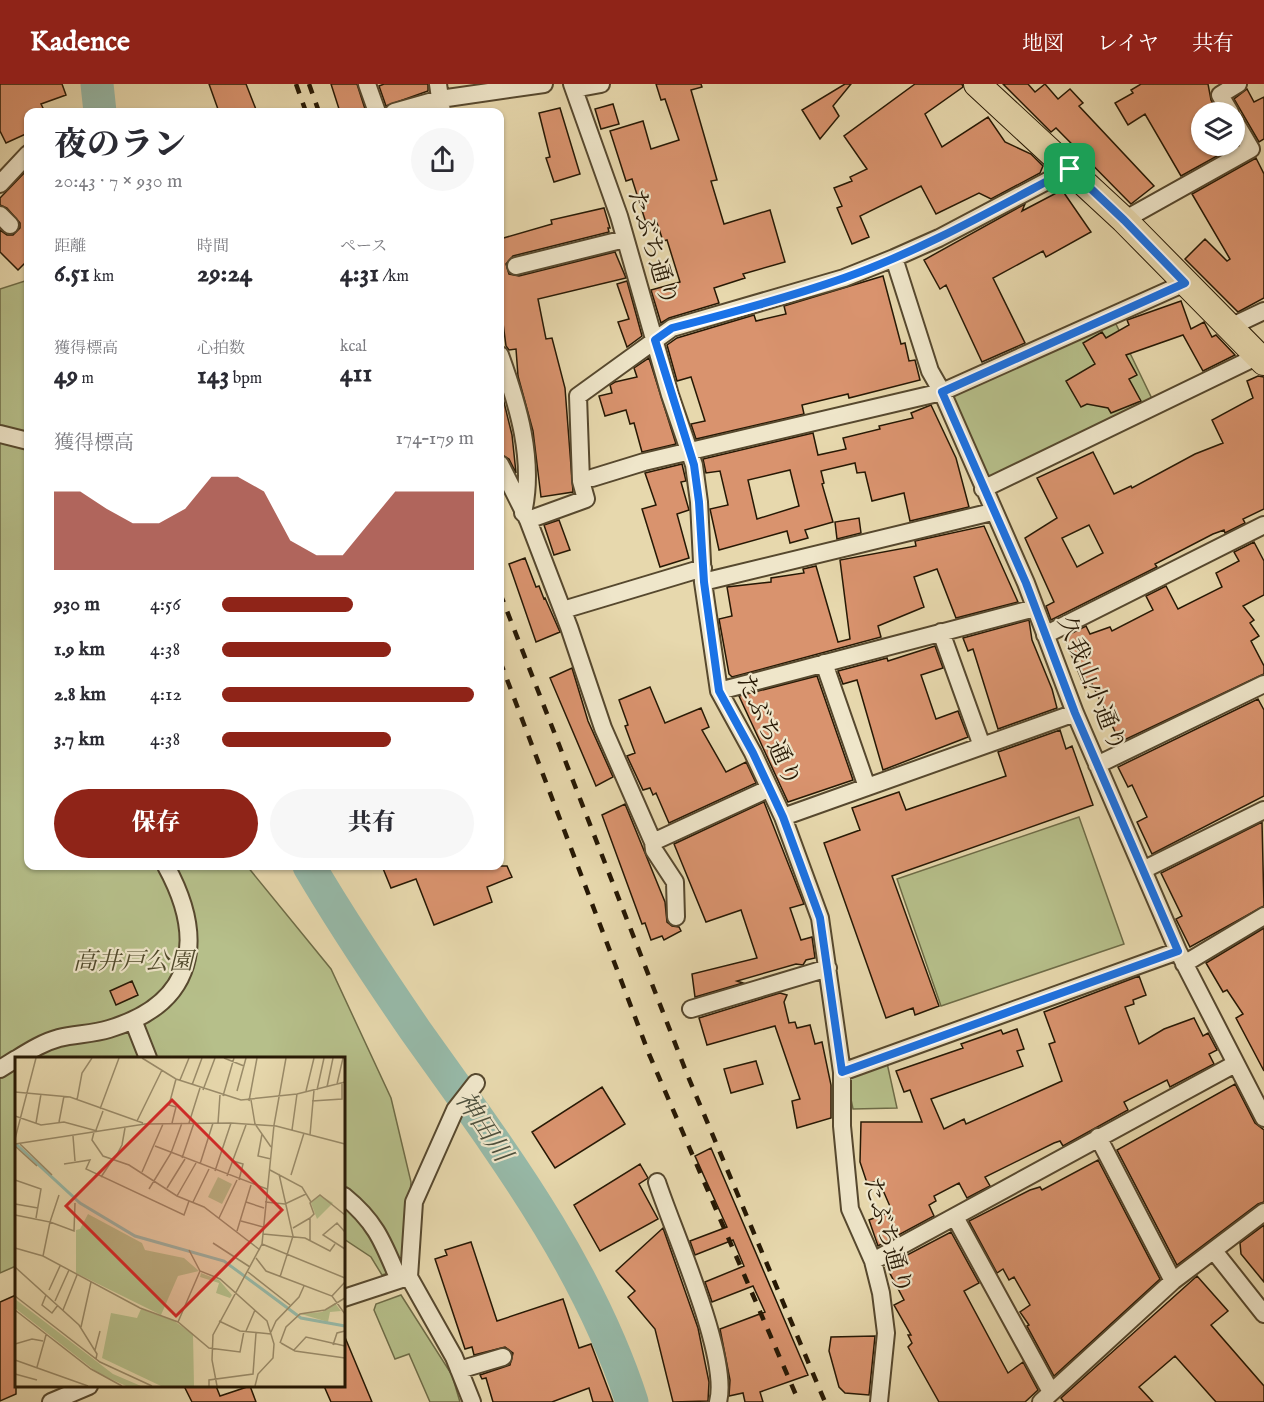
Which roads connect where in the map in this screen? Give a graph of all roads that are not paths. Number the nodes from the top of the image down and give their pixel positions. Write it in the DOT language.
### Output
graph roads {
  1 [pos="367,84"];
  2 [pos="544,84"];
  3 [pos="601,84"];
  4 [pos="977,84"];
  5 [pos="1238,84"];
  6 [pos="573,86"];
  7 [pos="440,98"];
  8 [pos="1224,102"];
  9 [pos="376,108"];
  10 [pos="407,108"];
  11 [pos="1245,139"];
  12 [pos="1245,152"];
  13 [pos="1238,156"];
  14 [pos="24,158"];
  15 [pos="1070,169"];
  16 [pos="0,184"];
  17 [pos="1124,220"];
  18 [pos="625,239"];
  19 [pos="894,258"];
  20 [pos="516,266"];
  21 [pos="1185,283"];
  22 [pos="1264,310"];
  23 [pos="1230,327"];
  24 [pos="655,340"];
  25 [pos="1261,359"];
  26 [pos="504,367"];
  27 [pos="942,392"];
  28 [pos="0,434"];
  29 [pos="24,440"];
  30 [pos="688,453"];
  31 [pos="504,472"];
  32 [pos="592,478"];
  33 [pos="983,489"];
  34 [pos="992,512"];
  35 [pos="525,517"];
  36 [pos="1264,525"];
  37 [pos="703,575"];
  38 [pos="1035,608"];
  39 [pos="563,610"];
  40 [pos="941,632"];
  41 [pos="1045,635"];
  42 [pos="824,663"];
  43 [pos="1264,684"];
  44 [pos="719,691"];
  45 [pos="1075,713"];
  46 [pos="982,746"];
  47 [pos="1097,765"];
  48 [pos="867,787"];
  49 [pos="768,789"];
  50 [pos="1264,810"];
  51 [pos="783,817"];
  52 [pos="653,842"];
  53 [pos="168,870"];
  54 [pos="1143,870"];
  55 [pos="1264,916"];
  56 [pos="676,917"];
  57 [pos="1181,957"];
  58 [pos="828,968"];
  59 [pos="691,1009"];
  60 [pos="133,1020"];
  61 [pos="20,1057"];
  62 [pos="147,1057"];
  63 [pos="15,1060"];
  64 [pos="1235,1064"];
  65 [pos="0,1069"];
  66 [pos="842,1072"];
  67 [pos="474,1085"];
  68 [pos="1264,1118"];
  69 [pos="1098,1137"];
  70 [pos="657,1182"];
  71 [pos="345,1197"];
  72 [pos="1264,1212"];
  73 [pos="955,1217"];
  74 [pos="1214,1251"];
  75 [pos="873,1261"];
  76 [pos="404,1278"];
  77 [pos="1173,1281"];
  78 [pos="345,1298"];
  79 [pos="1264,1314"];
  80 [pos="503,1357"];
  81 [pos="459,1370"];
  82 [pos="87,1387"];
  83 [pos="1046,1397"];
  84 [pos="51,1402"];
  85 [pos="472,1402"];
  86 [pos="718,1402"];
  87 [pos="879,1402"];
  1 -- 9 [label="street"];
  2 -- 7 [label="street"];
  3 -- 6 [label="street"];
  4 -- 15 [label="main road"];
  5 -- 8 [label="street"];
  6 -- 18 [label="street, たぶち通り"];
  7 -- 10 [label="street"];
  11 -- 12 [label="street"];
  13 -- 17 [label="street"];
  14 -- 16 [label="street"];
  15 -- 17 [label="main road"];
  15 -- 19 [label="street"];
  17 -- 21 [label="main road"];
  18 -- 20 [label="street"];
  18 -- 24 [label="street, たぶち通り"];
  19 -- 24 [label="street"];
  19 -- 27 [label="street, 久我山小通り"];
  21 -- 23 [label="main road"];
  21 -- 27 [label="street"];
  22 -- 23 [label="street"];
  23 -- 25 [label="main road"];
  24 -- 30 [label="street, たぶち通り"];
  24 -- 35 [label="street"];
  25 -- 33 [label="street"];
  26 -- 35 [label="street"];
  27 -- 30 [label="street"];
  27 -- 33 [label="street, 久我山小通り"];
  28 -- 29 [label="street"];
  30 -- 32 [label="street"];
  30 -- 37 [label="street, たぶち通り"];
  31 -- 35 [label="street"];
  33 -- 34 [label="street, 久我山小通り"];
  34 -- 37 [label="street"];
  34 -- 38 [label="street, 久我山小通り"];
  35 -- 39 [label="street"];
  36 -- 41 [label="street"];
  37 -- 39 [label="street"];
  37 -- 44 [label="street, たぶち通り"];
  38 -- 40 [label="street"];
  38 -- 41 [label="street, 久我山小通り"];
  39 -- 52 [label="street"];
  40 -- 42 [label="street"];
  40 -- 46 [label="street"];
  41 -- 45 [label="street, 久我山小通り"];
  42 -- 44 [label="street"];
  42 -- 48 [label="street"];
  43 -- 47 [label="street"];
  44 -- 49 [label="street, たぶち通り"];
  45 -- 46 [label="street"];
  45 -- 47 [label="street, 久我山小通り"];
  46 -- 48 [label="street"];
  47 -- 54 [label="street, 久我山小通り"];
  48 -- 51 [label="street"];
  49 -- 51 [label="street, たぶち通り"];
  49 -- 52 [label="street"];
  50 -- 54 [label="street"];
  51 -- 58 [label="street, たぶち通り"];
  52 -- 56 [label="street"];
  53 -- 60 [label="street"];
  54 -- 57 [label="street, 久我山小通り"];
  55 -- 57 [label="street"];
  57 -- 64 [label="street, 久我山小通り"];
  57 -- 66 [label="street"];
  58 -- 59 [label="street"];
  58 -- 66 [label="street, たぶち通り"];
  60 -- 61 [label="street"];
  60 -- 62 [label="street"];
  63 -- 65 [label="street"];
  64 -- 68 [label="street, 久我山小通り"];
  64 -- 69 [label="street"];
  66 -- 75 [label="street, たぶち通り"];
  67 -- 76 [label="street"];
  69 -- 73 [label="street"];
  69 -- 77 [label="street"];
  70 -- 86 [label="street"];
  71 -- 76 [label="street"];
  72 -- 74 [label="street"];
  73 -- 75 [label="street"];
  73 -- 83 [label="street"];
  74 -- 77 [label="street"];
  74 -- 79 [label="street"];
  75 -- 87 [label="street, たぶち通り"];
  76 -- 78 [label="street"];
  76 -- 81 [label="street"];
  77 -- 83 [label="street"];
  80 -- 81 [label="street"];
  81 -- 85 [label="street"];
  82 -- 84 [label="street"];
}
